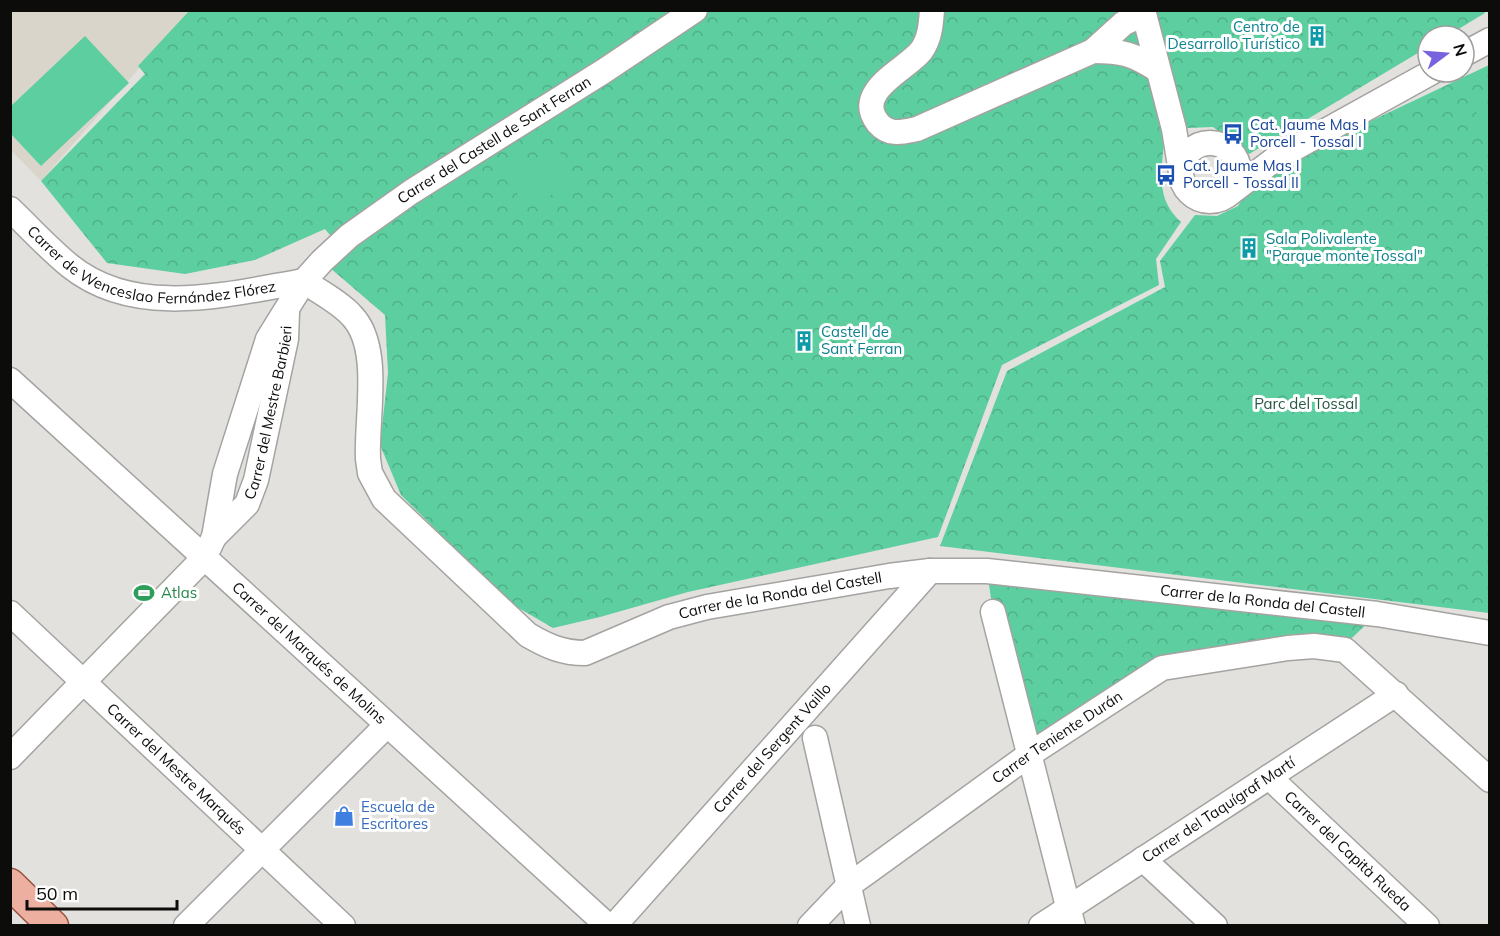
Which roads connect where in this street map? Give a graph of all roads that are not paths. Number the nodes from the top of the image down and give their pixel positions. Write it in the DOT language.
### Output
graph roads {
  1 [pos="695,10"];
  2 [pos="932,10"];
  3 [pos="1143,12"];
  4 [pos="1490,40"];
  5 [pos="1476,48"];
  6 [pos="1093,51"];
  7 [pos="1158,70"];
  8 [pos="1416,81"];
  9 [pos="1174,129"];
  10 [pos="1221,148"];
  11 [pos="1275,159"];
  12 [pos="1181,174"];
  13 [pos="1229,194"];
  14 [pos="10,209"];
  15 [pos="304,281"];
  16 [pos="10,380"];
  17 [pos="209,548"];
  18 [pos="930,572"];
  19 [pos="993,612"];
  20 [pos="10,613"];
  21 [pos="1490,633"];
  22 [pos="83,683"];
  23 [pos="1396,694"];
  24 [pos="387,724"];
  25 [pos="815,738"];
  26 [pos="1030,754"];
  27 [pos="10,757"];
  28 [pos="1269,777"];
  29 [pos="1490,780"];
  30 [pos="261,850"];
  31 [pos="1143,859"];
  32 [pos="10,884"];
  33 [pos="849,885"];
  34 [pos="10,908"];
  35 [pos="1071,917"];
  36 [pos="28,926"];
  37 [pos="53,926"];
  38 [pos="186,926"];
  39 [pos="343,926"];
  40 [pos="608,926"];
  41 [pos="614,926"];
  42 [pos="810,926"];
  43 [pos="858,926"];
  44 [pos="1041,926"];
  45 [pos="1215,926"];
  46 [pos="1427,926"];
  1 -- 15 [label="street, Carrer del Castell de Sant Ferran"];
  2 -- 6 [label="street"];
  3 -- 6 [label="street"];
  3 -- 7 [label="street"];
  4 -- 5 [label="street"];
  6 -- 7 [label="street"];
  7 -- 9 [label="street"];
  8 -- 11 [label="street"];
  9 -- 10 [label="street"];
  9 -- 12 [label="street"];
  10 -- 11 [label="street"];
  10 -- 12 [label="street"];
  10 -- 13 [label="street"];
  11 -- 13 [label="street"];
  12 -- 13 [label="street"];
  14 -- 15 [label="street, Carrer de Wenceslao Fernández Flórez"];
  15 -- 17 [label="street, Carrer del Mestre Barbieri"];
  15 -- 18 [label="street, Carrer de la Ronda del Castell"];
  16 -- 17 [label="street, Carrer del Marqués de Molins"];
  17 -- 22 [label="street, Carrer del Mestre Barbieri"];
  17 -- 24 [label="street, Carrer del Marqués de Molins"];
  18 -- 21 [label="street, Carrer de la Ronda del Castell"];
  18 -- 41 [label="street, Carrer del Sergent Vaillo"];
  19 -- 26 [label="street"];
  20 -- 22 [label="street, Carrer del Mestre Marqués"];
  22 -- 27 [label="street, Carrer del Mestre Barbieri"];
  22 -- 30 [label="street, Carrer del Mestre Marqués"];
  23 -- 26 [label="street, Carrer Teniente Durán"];
  23 -- 28 [label="street, Carrer del Taquígraf Martí"];
  23 -- 29 [label="street"];
  24 -- 30 [label="street"];
  24 -- 40 [label="street, Carrer del Marqués de Molins"];
  25 -- 33 [label="street"];
  26 -- 33 [label="street, Carrer Teniente Durán"];
  26 -- 35 [label="street"];
  28 -- 31 [label="street, Carrer del Taquígraf Martí"];
  28 -- 46 [label="street, Carrer del Capità Rueda"];
  30 -- 38 [label="street"];
  30 -- 39 [label="street, Carrer del Mestre Marqués"];
  31 -- 35 [label="street, Carrer del Taquígraf Martí"];
  31 -- 45 [label="street"];
  32 -- 37 [label="main road"];
  33 -- 42 [label="street, Carrer Teniente Durán"];
  33 -- 43 [label="street"];
  34 -- 36 [label="main road"];
  35 -- 44 [label="street, Carrer del Taquígraf Martí"];
}
